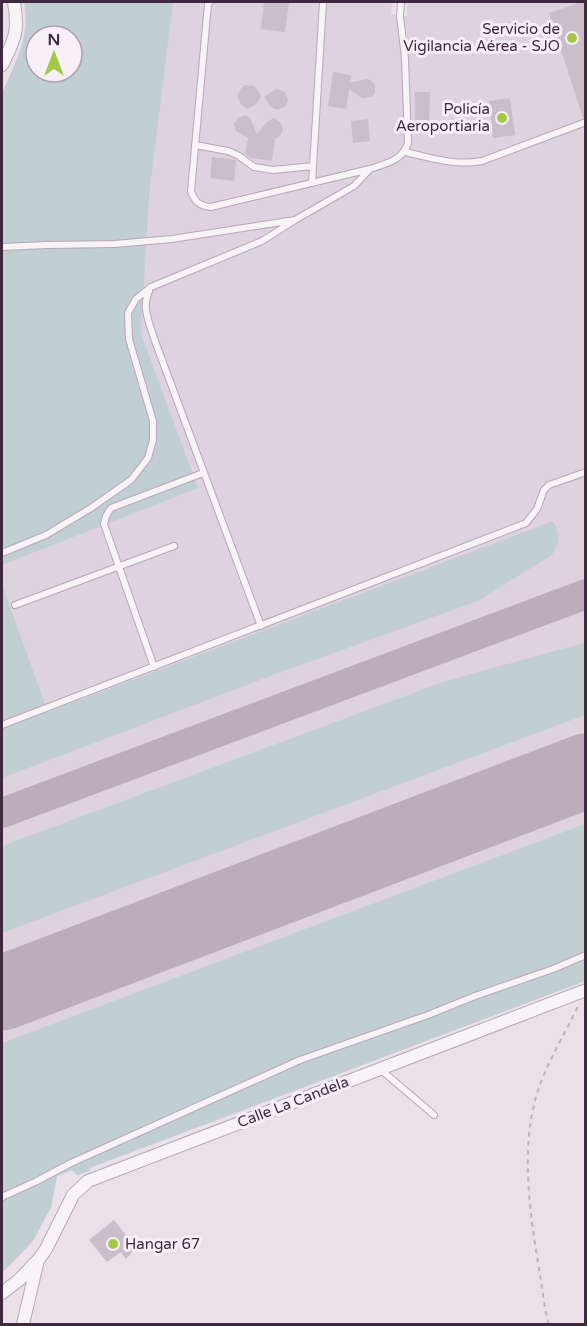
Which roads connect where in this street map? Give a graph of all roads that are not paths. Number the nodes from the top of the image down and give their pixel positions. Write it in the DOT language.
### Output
graph roads {
  1 [pos="14,2"];
  2 [pos="210,2"];
  3 [pos="323,2"];
  4 [pos="401,2"];
  5 [pos="2,65"];
  6 [pos="585,122"];
  7 [pos="195,145"];
  8 [pos="405,152"];
  9 [pos="313,166"];
  10 [pos="370,169"];
  11 [pos="312,183"];
  12 [pos="295,220"];
  13 [pos="2,247"];
  14 [pos="151,287"];
  15 [pos="585,472"];
  16 [pos="204,473"];
  17 [pos="174,546"];
  18 [pos="2,553"];
  19 [pos="119,566"];
  20 [pos="15,605"];
  21 [pos="261,626"];
  22 [pos="154,667"];
  23 [pos="2,725"];
  24 [pos="585,955"];
  25 [pos="583,995"];
  26 [pos="380,1069"];
  27 [pos="434,1115"];
  28 [pos="2,1197"];
  29 [pos="39,1259"];
  30 [pos="2,1293"];
  31 [pos="23,1324"];
  1 -- 5 [label="street"];
  2 -- 7 [label="lane"];
  3 -- 9 [label="lane"];
  4 -- 8 [label="lane"];
  6 -- 8 [label="lane"];
  7 -- 9 [label="lane"];
  7 -- 11 [label="lane"];
  8 -- 10 [label="lane"];
  9 -- 11 [label="lane"];
  10 -- 11 [label="lane"];
  10 -- 12 [label="lane"];
  12 -- 13 [label="lane"];
  12 -- 14 [label="lane"];
  14 -- 16 [label="lane"];
  14 -- 18 [label="lane"];
  15 -- 21 [label="lane"];
  16 -- 19 [label="lane"];
  16 -- 21 [label="lane"];
  17 -- 19 [label="lane"];
  19 -- 20 [label="lane"];
  19 -- 22 [label="lane"];
  21 -- 22 [label="lane"];
  22 -- 23 [label="lane"];
  24 -- 28 [label="lane"];
  25 -- 26 [label="street, Calle La Candela"];
  26 -- 27 [label="lane"];
  26 -- 29 [label="street, Calle La Candela"];
  29 -- 30 [label="street"];
  29 -- 31 [label="street"];
}
